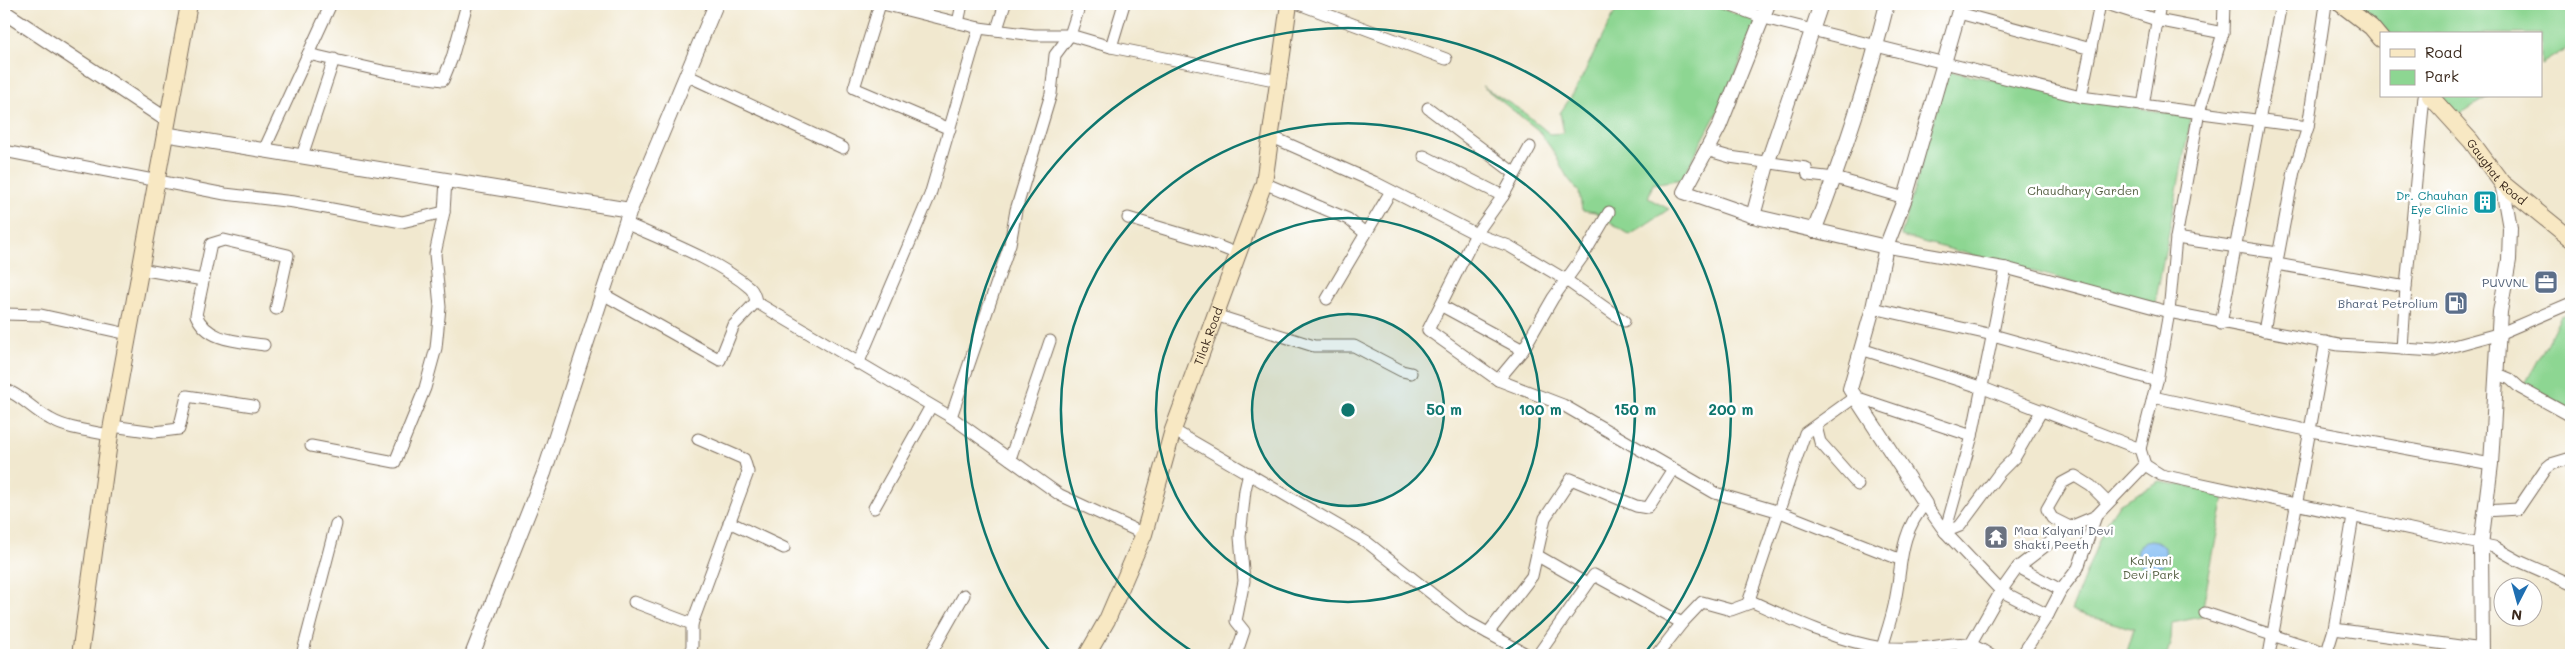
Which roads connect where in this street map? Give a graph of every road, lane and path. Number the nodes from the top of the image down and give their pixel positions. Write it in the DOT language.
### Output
graph roads {
  1 [pos="189,4"];
  2 [pos="331,4"];
  3 [pos="467,4"];
  4 [pos="716,4"];
  5 [pos="882,4"];
  6 [pos="962,4"];
  7 [pos="1005,4"];
  8 [pos="1080,4"];
  9 [pos="1124,4"];
  10 [pos="1289,4"];
  11 [pos="1299,4"];
  12 [pos="1726,4"];
  13 [pos="1768,4"];
  14 [pos="1821,4"];
  15 [pos="1887,4"];
  16 [pos="2100,4"];
  17 [pos="2107,4"];
  18 [pos="2160,4"];
  19 [pos="2224,4"];
  20 [pos="2281,4"];
  21 [pos="2326,4"];
  22 [pos="2341,4"];
  23 [pos="1960,8"];
  24 [pos="4,12"];
  25 [pos="1764,18"];
  26 [pos="2157,20"];
  27 [pos="958,24"];
  28 [pos="979,28"];
  29 [pos="1814,28"];
  30 [pos="997,29"];
  31 [pos="2223,33"];
  32 [pos="1070,35"];
  33 [pos="2380,38"];
  34 [pos="1877,45"];
  35 [pos="1111,47"];
  36 [pos="2091,49"];
  37 [pos="308,54"];
  38 [pos="334,59"];
  39 [pos="1446,59"];
  40 [pos="1944,63"];
  41 [pos="686,75"];
  42 [pos="1279,81"];
  43 [pos="2081,97"];
  44 [pos="2424,98"];
  45 [pos="2432,98"];
  46 [pos="2143,106"];
  47 [pos="1428,108"];
  48 [pos="2199,112"];
  49 [pos="2259,121"];
  50 [pos="166,127"];
  51 [pos="2308,127"];
  52 [pos="950,129"];
  53 [pos="1270,136"];
  54 [pos="1530,147"];
  55 [pos="843,148"];
  56 [pos="264,150"];
  57 [pos="1706,150"];
  58 [pos="4,151"];
  59 [pos="302,156"];
  60 [pos="1424,156"];
  61 [pos="1768,161"];
  62 [pos="1514,173"];
  63 [pos="1835,178"];
  64 [pos="446,180"];
  65 [pos="156,181"];
  66 [pos="1264,183"];
  67 [pos="2502,183"];
  68 [pos="1390,191"];
  69 [pos="1503,196"];
  70 [pos="1905,198"];
  71 [pos="444,212"];
  72 [pos="1608,212"];
  73 [pos="628,216"];
  74 [pos="1753,216"];
  75 [pos="1128,218"];
  76 [pos="1814,231"];
  77 [pos="1365,233"];
  78 [pos="1476,234"];
  79 [pos="2176,238"];
  80 [pos="2571,239"];
  81 [pos="2235,246"];
  82 [pos="1886,247"];
  83 [pos="1238,254"];
  84 [pos="2277,259"];
  85 [pos="2006,268"];
  86 [pos="140,269"];
  87 [pos="202,280"];
  88 [pos="1566,280"];
  89 [pos="2406,287"];
  90 [pos="601,293"];
  91 [pos="1327,299"];
  92 [pos="756,302"];
  93 [pos="2571,303"];
  94 [pos="1442,306"];
  95 [pos="1873,308"];
  96 [pos="276,309"];
  97 [pos="2169,312"];
  98 [pos="4,314"];
  99 [pos="1215,315"];
  100 [pos="1624,321"];
  101 [pos="2221,324"];
  102 [pos="2264,331"];
  103 [pos="2501,333"];
  104 [pos="128,334"];
  105 [pos="1993,335"];
  106 [pos="1050,341"];
  107 [pos="2326,342"];
  108 [pos="264,345"];
  109 [pos="1861,348"];
  110 [pos="2402,349"];
  111 [pos="1523,350"];
  112 [pos="858,364"];
  113 [pos="1411,373"];
  114 [pos="2498,374"];
  115 [pos="1498,380"];
  116 [pos="2157,381"];
  117 [pos="1983,388"];
  118 [pos="4,389"];
  119 [pos="1855,397"];
  120 [pos="2153,397"];
  121 [pos="253,406"];
  122 [pos="931,406"];
  123 [pos="2042,410"];
  124 [pos="2571,416"];
  125 [pos="951,417"];
  126 [pos="1816,426"];
  127 [pos="111,430"];
  128 [pos="1173,430"];
  129 [pos="2311,431"];
  130 [pos="1972,436"];
  131 [pos="698,439"];
  132 [pos="311,446"];
  133 [pos="2140,449"];
  134 [pos="2571,458"];
  135 [pos="1010,459"];
  136 [pos="2491,464"];
  137 [pos="2145,465"];
  138 [pos="1673,469"];
  139 [pos="1249,473"];
  140 [pos="1858,485"];
  141 [pos="2107,502"];
  142 [pos="1925,504"];
  143 [pos="2298,505"];
  144 [pos="874,508"];
  145 [pos="2485,511"];
  146 [pos="1780,512"];
  147 [pos="2096,516"];
  148 [pos="2353,517"];
  149 [pos="729,522"];
  150 [pos="336,524"];
  151 [pos="2070,526"];
  152 [pos="1945,532"];
  153 [pos="1144,534"];
  154 [pos="2481,545"];
  155 [pos="784,548"];
  156 [pos="1538,556"];
  157 [pos="1899,559"];
  158 [pos="2018,566"];
  159 [pos="1588,584"];
  160 [pos="2571,584"];
  161 [pos="2061,590"];
  162 [pos="2001,591"];
  163 [pos="964,595"];
  164 [pos="634,602"];
  165 [pos="1748,603"];
  166 [pos="2206,612"];
  167 [pos="2048,615"];
  168 [pos="1682,622"];
  169 [pos="692,624"];
  170 [pos="2334,629"];
  171 [pos="1488,633"];
  172 [pos="2273,637"];
  173 [pos="1971,644"];
  174 [pos="1880,652"];
  175 [pos="2330,654"];
  176 [pos="2482,654"];
  177 [pos="80,655"];
  178 [pos="302,655"];
  179 [pos="472,655"];
  180 [pos="690,655"];
  181 [pos="930,655"];
  182 [pos="1087,655"];
  183 [pos="1236,655"];
  184 [pos="1528,655"];
  185 [pos="1538,655"];
  186 [pos="1656,655"];
  187 [pos="1990,655"];
  188 [pos="2022,655"];
  189 [pos="2269,655"];
  1 -- 50 [label="main road"];
  2 -- 37 [label="street"];
  3 -- 38 [label="street"];
  4 -- 41 [label="street"];
  5 -- 27 [label="street"];
  5 -- 52 [label="street"];
  6 -- 27 [label="street"];
  7 -- 30 [label="street"];
  8 -- 32 [label="street"];
  9 -- 35 [label="street"];
  10 -- 42 [label="main road, Tilak Road"];
  11 -- 39 [label="street"];
  12 -- 25 [label="street"];
  13 -- 25 [label="street"];
  14 -- 29 [label="street"];
  15 -- 34 [label="street"];
  16 -- 36 [label="street"];
  17 -- 26 [label="street"];
  18 -- 26 [label="street"];
  19 -- 31 [label="street"];
  20 -- 49 [label="street"];
  21 -- 51 [label="street"];
  22 -- 33 [label="main road"];
  23 -- 36 [label="street"];
  23 -- 40 [label="street"];
  24 -- 50 [label="street"];
  25 -- 29 [label="street"];
  25 -- 57 [label="street"];
  26 -- 31 [label="street"];
  26 -- 46 [label="street"];
  27 -- 28 [label="street"];
  28 -- 30 [label="street"];
  28 -- 52 [label="street"];
  29 -- 34 [label="street"];
  29 -- 61 [label="street"];
  30 -- 32 [label="street"];
  31 -- 48 [label="street"];
  32 -- 35 [label="street"];
  32 -- 125 [label="street"];
  34 -- 40 [label="street"];
  34 -- 63 [label="street"];
  35 -- 42 [label="street"];
  36 -- 43 [label="street"];
  37 -- 38 [label="street"];
  37 -- 56 [label="street"];
  38 -- 59 [label="street"];
  40 -- 43 [label="street"];
  40 -- 70 [label="street"];
  41 -- 55 [label="street"];
  41 -- 73 [label="street"];
  42 -- 53 [label="main road, Tilak Road"];
  43 -- 46 [label="street"];
  44 -- 89 [label="street"];
  45 -- 67 [label="main road, Gaughat Road"];
  46 -- 48 [label="street"];
  47 -- 62 [label="street"];
  48 -- 49 [label="street"];
  48 -- 79 [label="street"];
  49 -- 51 [label="street"];
  49 -- 81 [label="street"];
  50 -- 56 [label="street"];
  50 -- 65 [label="main road"];
  51 -- 84 [label="street"];
  52 -- 112 [label="street"];
  53 -- 66 [label="main road, Tilak Road"];
  53 -- 68 [label="street"];
  54 -- 62 [label="street"];
  56 -- 59 [label="street"];
  57 -- 61 [label="street"];
  57 -- 74 [label="street"];
  58 -- 65 [label="street"];
  59 -- 64 [label="street"];
  60 -- 69 [label="street"];
  61 -- 63 [label="street"];
  61 -- 74 [label="street"];
  62 -- 69 [label="street"];
  63 -- 70 [label="street"];
  63 -- 76 [label="street"];
  64 -- 71 [label="street"];
  64 -- 73 [label="street"];
  65 -- 71 [label="street"];
  65 -- 86 [label="main road"];
  66 -- 77 [label="street"];
  66 -- 83 [label="main road, Tilak Road"];
  67 -- 80 [label="main road, Gaughat Road"];
  67 -- 103 [label="street"];
  68 -- 77 [label="street"];
  68 -- 78 [label="street"];
  69 -- 78 [label="street"];
  70 -- 82 [label="street"];
  71 -- 132 [label="street"];
  72 -- 88 [label="street"];
  73 -- 90 [label="street"];
  73 -- 92 [label="street"];
  74 -- 76 [label="street"];
  75 -- 83 [label="street"];
  76 -- 82 [label="street"];
  77 -- 91 [label="street"];
  78 -- 88 [label="street"];
  78 -- 94 [label="street"];
  79 -- 81 [label="street"];
  79 -- 97 [label="street"];
  81 -- 84 [label="street"];
  81 -- 101 [label="street"];
  82 -- 85 [label="street"];
  82 -- 95 [label="street"];
  83 -- 99 [label="main road, Tilak Road"];
  84 -- 89 [label="street"];
  84 -- 102 [label="street"];
  85 -- 97 [label="street"];
  85 -- 105 [label="street"];
  86 -- 87 [label="street"];
  86 -- 104 [label="main road"];
  87 -- 96 [label="street"];
  87 -- 108 [label="street"];
  88 -- 100 [label="street"];
  88 -- 111 [label="street"];
  89 -- 110 [label="street"];
  90 -- 92 [label="street"];
  90 -- 179 [label="street"];
  92 -- 112 [label="street"];
  93 -- 103 [label="street"];
  94 -- 111 [label="street"];
  94 -- 115 [label="street"];
  95 -- 105 [label="street"];
  95 -- 109 [label="street"];
  97 -- 101 [label="street"];
  97 -- 116 [label="street"];
  98 -- 104 [label="street"];
  99 -- 113 [label="street"];
  99 -- 128 [label="main road, Tilak Road"];
  101 -- 102 [label="street"];
  102 -- 107 [label="street"];
  103 -- 110 [label="street"];
  103 -- 114 [label="street"];
  104 -- 127 [label="main road"];
  105 -- 116 [label="street"];
  105 -- 117 [label="street"];
  106 -- 135 [label="street"];
  107 -- 110 [label="street"];
  107 -- 129 [label="street"];
  109 -- 117 [label="street"];
  109 -- 119 [label="street"];
  111 -- 115 [label="street"];
  112 -- 122 [label="street"];
  114 -- 124 [label="street"];
  114 -- 136 [label="street"];
  115 -- 138 [label="street"];
  116 -- 120 [label="street"];
  117 -- 123 [label="street"];
  117 -- 130 [label="street"];
  118 -- 127 [label="street"];
  119 -- 126 [label="street"];
  119 -- 130 [label="street"];
  119 -- 142 [label="street"];
  120 -- 129 [label="street"];
  120 -- 133 [label="street"];
  121 -- 127 [label="street"];
  122 -- 125 [label="street"];
  122 -- 144 [label="street"];
  123 -- 133 [label="street"];
  123 -- 152 [label="street"];
  125 -- 135 [label="street"];
  126 -- 140 [label="street"];
  126 -- 146 [label="street"];
  127 -- 177 [label="main road"];
  128 -- 139 [label="street"];
  128 -- 153 [label="main road, Tilak Road"];
  129 -- 136 [label="street"];
  129 -- 143 [label="street"];
  130 -- 152 [label="street"];
  131 -- 149 [label="street"];
  133 -- 137 [label="street"];
  134 -- 145 [label="street"];
  135 -- 153 [label="street"];
  136 -- 145 [label="street"];
  137 -- 141 [label="street"];
  137 -- 143 [label="street"];
  138 -- 146 [label="street"];
  138 -- 156 [label="street"];
  139 -- 171 [label="street"];
  139 -- 183 [label="street"];
  141 -- 147 [label="street"];
  141 -- 151 [label="street"];
  142 -- 152 [label="street"];
  142 -- 157 [label="street"];
  143 -- 148 [label="street"];
  143 -- 172 [label="street"];
  145 -- 154 [label="street"];
  146 -- 157 [label="street"];
  146 -- 165 [label="street"];
  147 -- 151 [label="street"];
  147 -- 161 [label="street"];
  148 -- 154 [label="street"];
  148 -- 170 [label="street"];
  149 -- 155 [label="street"];
  149 -- 169 [label="street"];
  150 -- 178 [label="street"];
  151 -- 158 [label="street"];
  152 -- 162 [label="street"];
  153 -- 182 [label="main road, Tilak Road"];
  154 -- 160 [label="street"];
  154 -- 176 [label="street"];
  156 -- 159 [label="street"];
  156 -- 171 [label="street"];
  157 -- 174 [label="street"];
  158 -- 161 [label="street"];
  158 -- 162 [label="street"];
  159 -- 168 [label="street"];
  159 -- 185 [label="street"];
  161 -- 167 [label="street"];
  162 -- 167 [label="street"];
  162 -- 173 [label="street"];
  163 -- 181 [label="street"];
  164 -- 169 [label="street"];
  165 -- 168 [label="street"];
  165 -- 174 [label="street"];
  166 -- 172 [label="street"];
  167 -- 188 [label="street"];
  168 -- 186 [label="street"];
  169 -- 180 [label="street"];
  170 -- 175 [label="street"];
  170 -- 176 [label="street"];
  171 -- 184 [label="street"];
  172 -- 175 [label="street"];
  172 -- 189 [label="street"];
  173 -- 174 [label="street"];
  173 -- 187 [label="street"];
}
